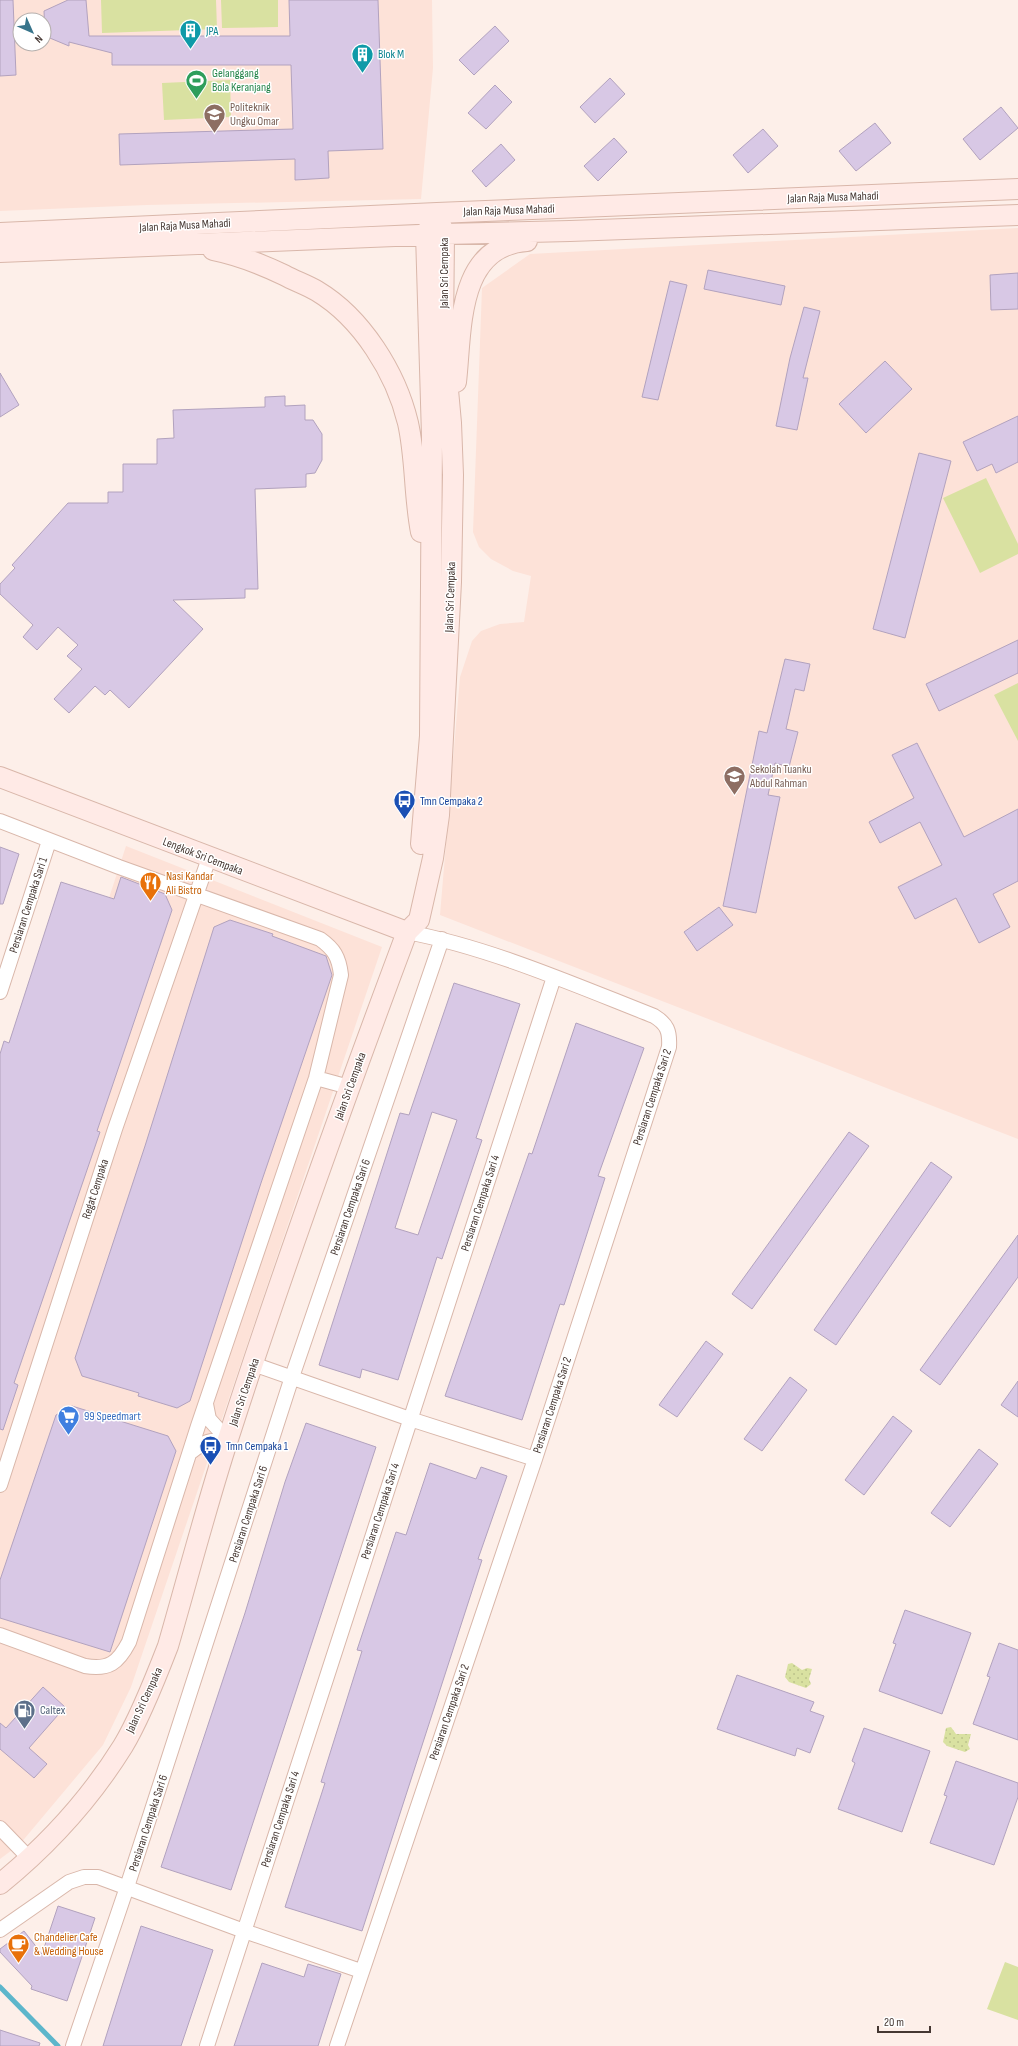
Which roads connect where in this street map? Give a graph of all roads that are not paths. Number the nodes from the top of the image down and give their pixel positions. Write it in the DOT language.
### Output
graph roads {
  1 [pos="1018,189"];
  2 [pos="437,213"];
  3 [pos="1018,215"];
  4 [pos="570,231"];
  5 [pos="0,233"];
  6 [pos="435,234"];
  7 [pos="27,241"];
  8 [pos="183,244"];
  9 [pos="0,252"];
  10 [pos="451,423"];
  11 [pos="430,581"];
  12 [pos="0,778"];
  13 [pos="0,821"];
  14 [pos="48,840"];
  15 [pos="209,858"];
  16 [pos="196,895"];
  17 [pos="408,932"];
  18 [pos="442,939"];
  19 [pos="554,976"];
  20 [pos="0,992"];
  21 [pos="316,1078"];
  22 [pos="349,1087"];
  23 [pos="253,1364"];
  24 [pos="292,1377"];
  25 [pos="206,1404"];
  26 [pos="410,1419"];
  27 [pos="228,1440"];
  28 [pos="191,1452"];
  29 [pos="534,1459"];
  30 [pos="0,1485"];
  31 [pos="0,1635"];
  32 [pos="0,1828"];
  33 [pos="30,1859"];
  34 [pos="0,1884"];
  35 [pos="127,1887"];
  36 [pos="0,1930"];
  37 [pos="244,1931"];
  38 [pos="361,1971"];
  39 [pos="73,2046"];
  40 [pos="207,2046"];
  41 [pos="337,2046"];
  1 -- 2 [label="street, Jalan Raja Musa Mahadi"];
  2 -- 6 [label="street, Jalan Sri Cempaka"];
  2 -- 7 [label="street, Jalan Raja Musa Mahadi"];
  3 -- 4 [label="street, Jalan Raja Musa Mahadi"];
  4 -- 6 [label="street, Jalan Raja Musa Mahadi"];
  4 -- 10 [label="street"];
  5 -- 7 [label="street, Jalan Raja Musa Mahadi"];
  6 -- 8 [label="street, Jalan Raja Musa Mahadi"];
  6 -- 10 [label="street, Jalan Sri Cempaka"];
  6 -- 11 [label="street, Jalan Sri Cempaka"];
  7 -- 8 [label="street, Jalan Raja Musa Mahadi"];
  7 -- 9 [label="street, Jalan Raja Musa Mahadi"];
  8 -- 11 [label="street"];
  10 -- 17 [label="street, Jalan Sri Cempaka"];
  11 -- 17 [label="street, Jalan Sri Cempaka"];
  12 -- 15 [label="street, Lengkok Sri Cempaka"];
  13 -- 14 [label="street"];
  14 -- 16 [label="street"];
  14 -- 20 [label="street, Persiaran Cempaka Sari 1"];
  15 -- 16 [label="street, Regat Cempaka"];
  15 -- 17 [label="street, Lengkok Sri Cempaka"];
  16 -- 21 [label="street"];
  16 -- 30 [label="street, Regat Cempaka"];
  17 -- 18 [label="street, Persiaran Cempaka Sari 2"];
  17 -- 22 [label="street, Jalan Sri Cempaka"];
  18 -- 19 [label="street, Persiaran Cempaka Sari 2"];
  18 -- 24 [label="street, Persiaran Cempaka Sari 6"];
  19 -- 26 [label="street, Persiaran Cempaka Sari 4"];
  19 -- 29 [label="street, Persiaran Cempaka Sari 2"];
  21 -- 22 [label="street"];
  21 -- 25 [label="street"];
  22 -- 23 [label="street, Jalan Sri Cempaka"];
  23 -- 24 [label="street"];
  23 -- 27 [label="street, Jalan Sri Cempaka"];
  24 -- 26 [label="street"];
  24 -- 35 [label="street, Persiaran Cempaka Sari 6"];
  25 -- 27 [label="street"];
  25 -- 28 [label="street"];
  26 -- 29 [label="street"];
  26 -- 37 [label="street, Persiaran Cempaka Sari 4"];
  27 -- 28 [label="street"];
  27 -- 33 [label="street, Jalan Sri Cempaka"];
  28 -- 31 [label="street"];
  29 -- 38 [label="street, Persiaran Cempaka Sari 2"];
  32 -- 33 [label="street"];
  33 -- 34 [label="street, Jalan Sri Cempaka"];
  35 -- 36 [label="street"];
  35 -- 37 [label="street"];
  35 -- 39 [label="street, Persiaran Cempaka Sari 6"];
  37 -- 38 [label="street"];
  37 -- 40 [label="street, Persiaran Cempaka Sari 4"];
  38 -- 41 [label="street, Persiaran Cempaka Sari 2"];
}
